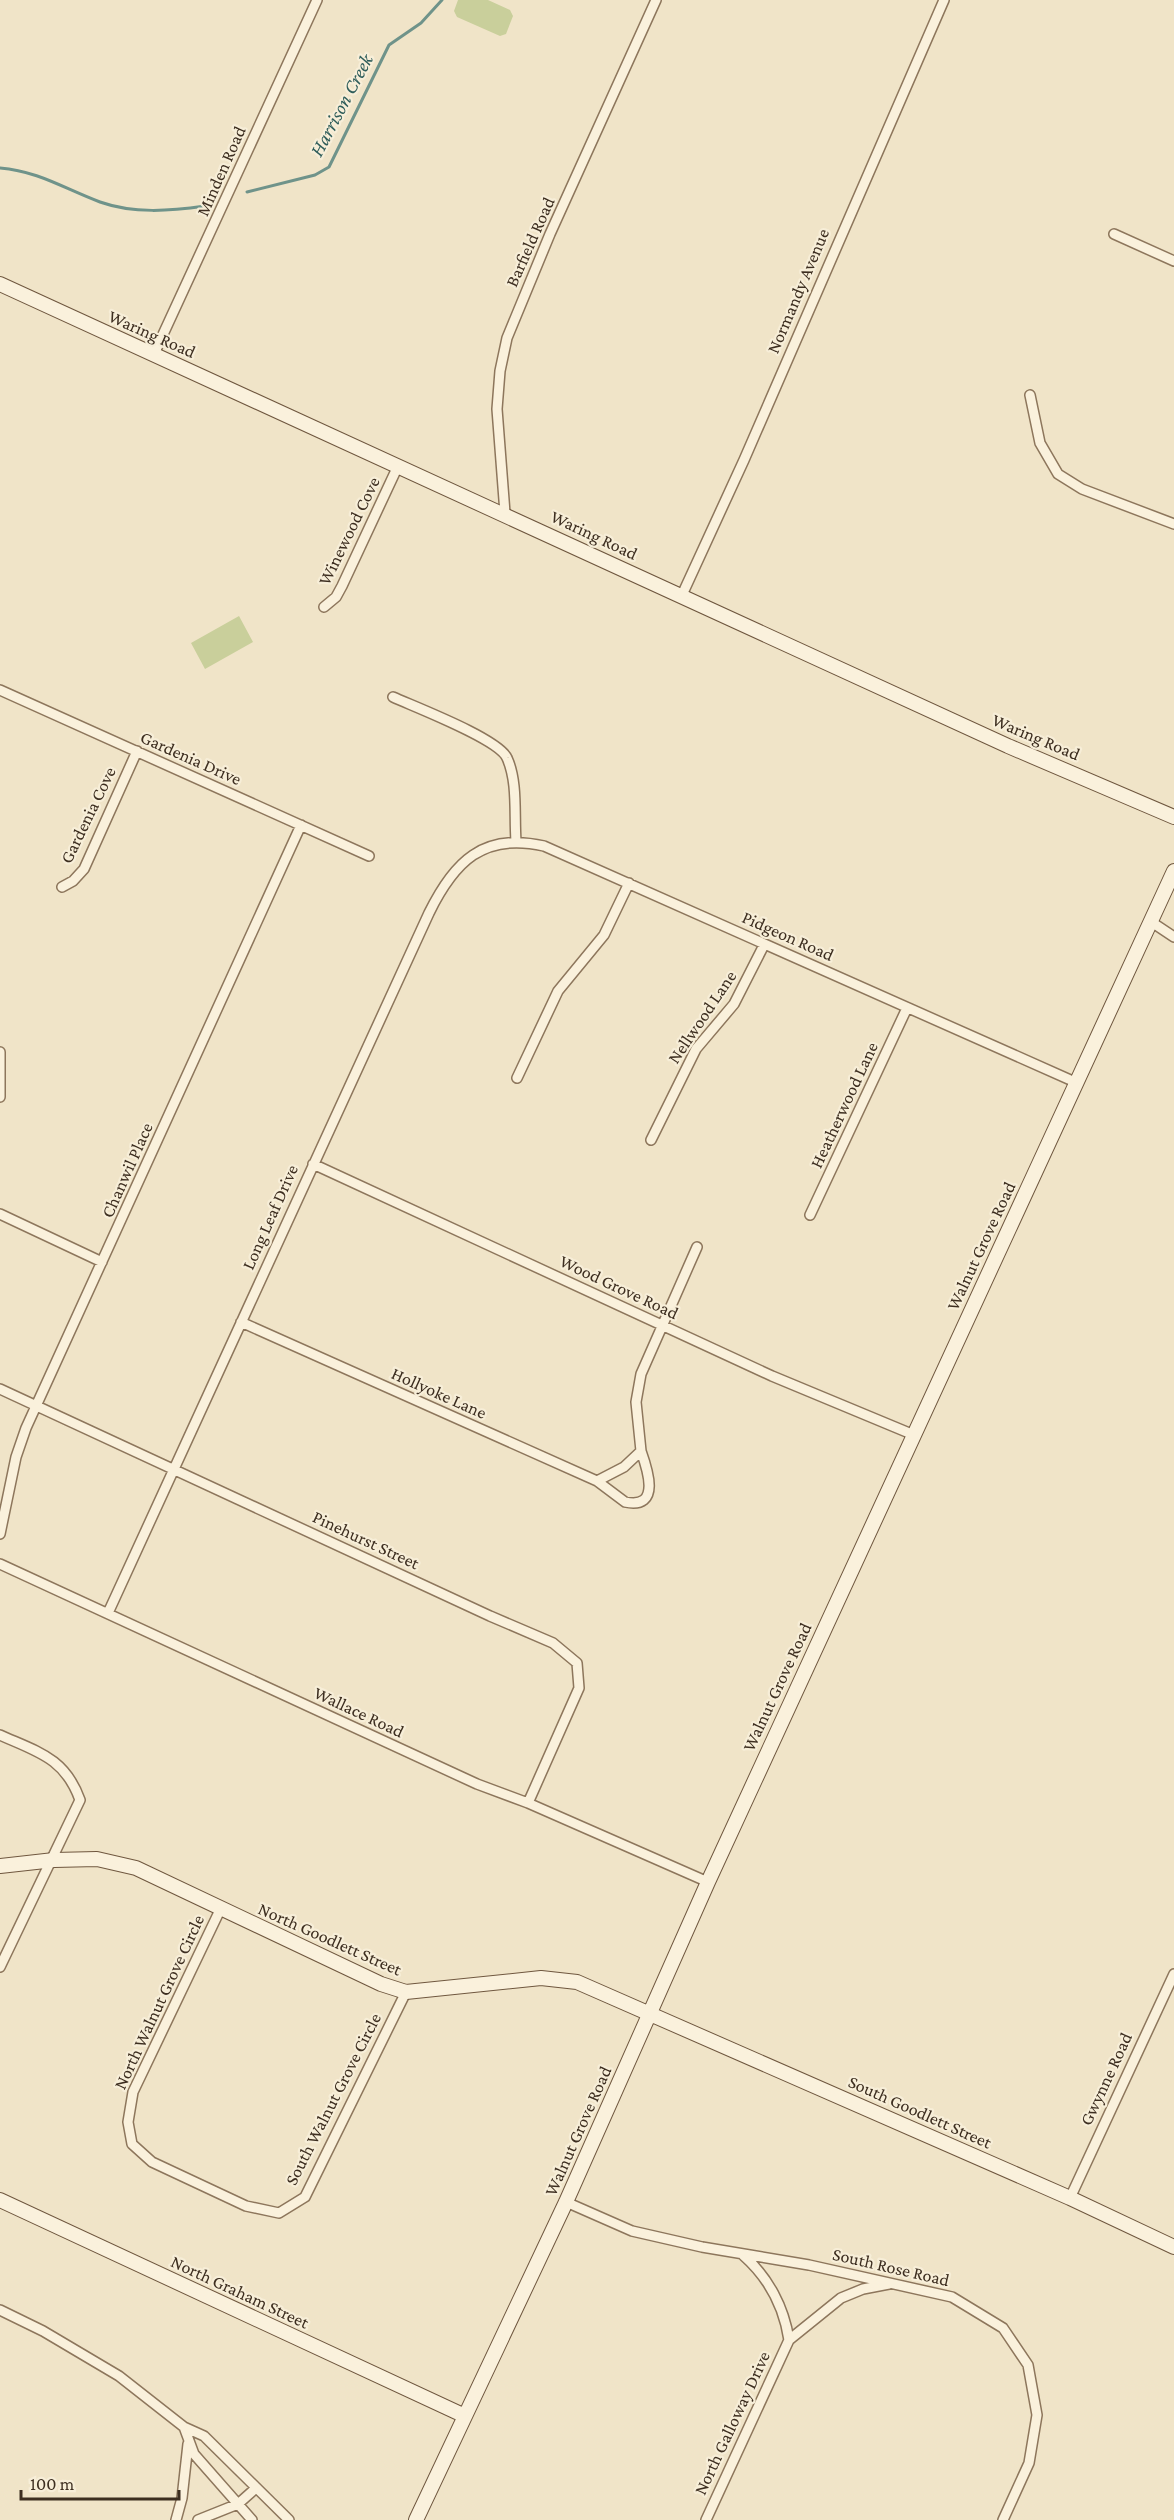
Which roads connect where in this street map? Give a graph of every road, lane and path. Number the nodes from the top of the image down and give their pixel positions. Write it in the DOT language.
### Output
graph roads {
  1 [pos="317,0"];
  2 [pos="656,0"];
  3 [pos="944,0"];
  4 [pos="1114,234"];
  5 [pos="1174,261"];
  6 [pos="0,284"];
  7 [pos="154,354"];
  8 [pos="1030,395"];
  9 [pos="398,466"];
  10 [pos="505,513"];
  11 [pos="1174,524"];
  12 [pos="682,596"];
  13 [pos="324,607"];
  14 [pos="0,690"];
  15 [pos="393,697"];
  16 [pos="137,751"];
  17 [pos="1174,817"];
  18 [pos="301,825"];
  19 [pos="516,842"];
  20 [pos="483,850"];
  21 [pos="369,856"];
  22 [pos="1174,871"];
  23 [pos="629,883"];
  24 [pos="62,887"];
  25 [pos="1150,921"];
  26 [pos="1174,937"];
  27 [pos="764,945"];
  28 [pos="907,1008"];
  29 [pos="0,1052"];
  30 [pos="517,1078"];
  31 [pos="1075,1082"];
  32 [pos="0,1096"];
  33 [pos="651,1140"];
  34 [pos="313,1164"];
  35 [pos="0,1214"];
  36 [pos="810,1215"];
  37 [pos="697,1247"];
  38 [pos="102,1262"];
  39 [pos="241,1322"];
  40 [pos="662,1325"];
  41 [pos="0,1389"];
  42 [pos="36,1406"];
  43 [pos="914,1435"];
  44 [pos="641,1451"];
  45 [pos="174,1469"];
  46 [pos="597,1482"];
  47 [pos="0,1534"];
  48 [pos="0,1564"];
  49 [pos="108,1613"];
  50 [pos="0,1735"];
  51 [pos="528,1803"];
  52 [pos="54,1860"];
  53 [pos="0,1866"];
  54 [pos="708,1882"];
  55 [pos="220,1910"];
  56 [pos="0,1967"];
  57 [pos="1174,1974"];
  58 [pos="406,1992"];
  59 [pos="650,2014"];
  60 [pos="1070,2198"];
  61 [pos="0,2200"];
  62 [pos="566,2202"];
  63 [pos="279,2212"];
  64 [pos="1174,2247"];
  65 [pos="741,2254"];
  66 [pos="894,2283"];
  67 [pos="0,2310"];
  68 [pos="789,2340"];
  69 [pos="465,2416"];
  70 [pos="184,2427"];
  71 [pos="256,2488"];
  72 [pos="238,2504"];
  73 [pos="176,2520"];
  74 [pos="198,2520"];
  75 [pos="252,2520"];
  76 [pos="289,2520"];
  77 [pos="416,2520"];
  78 [pos="706,2520"];
  79 [pos="1002,2520"];
  1 -- 7 [label="street, Minden Road"];
  2 -- 10 [label="street, Barfield Road"];
  3 -- 12 [label="street, Normandy Avenue"];
  4 -- 5 [label="street"];
  6 -- 7 [label="main road, Waring Road"];
  7 -- 9 [label="main road, Waring Road"];
  8 -- 11 [label="street"];
  9 -- 10 [label="main road, Waring Road"];
  9 -- 13 [label="street, Winewood Cove"];
  10 -- 12 [label="main road, Waring Road"];
  12 -- 17 [label="main road, Waring Road"];
  14 -- 16 [label="street, Gardenia Drive"];
  15 -- 19 [label="street"];
  16 -- 18 [label="street, Gardenia Drive"];
  16 -- 24 [label="street, Gardenia Cove"];
  18 -- 21 [label="street, Gardenia Drive"];
  18 -- 38 [label="street, Chanwil Place"];
  19 -- 20 [label="street, Pidgeon Road"];
  19 -- 23 [label="street, Pidgeon Road"];
  20 -- 34 [label="street, Long Leaf Drive"];
  22 -- 25 [label="main road, Walnut Grove Road"];
  23 -- 27 [label="street, Pidgeon Road"];
  23 -- 30 [label="street"];
  25 -- 26 [label="street"];
  25 -- 31 [label="main road, Walnut Grove Road"];
  27 -- 28 [label="street, Pidgeon Road"];
  27 -- 33 [label="street, Nellwood Lane"];
  28 -- 31 [label="street, Pidgeon Road"];
  28 -- 36 [label="street, Heatherwood Lane"];
  29 -- 32 [label="street"];
  31 -- 43 [label="main road, Walnut Grove Road"];
  34 -- 39 [label="street, Long Leaf Drive"];
  34 -- 40 [label="street, Wood Grove Road"];
  35 -- 38 [label="street"];
  37 -- 40 [label="street"];
  38 -- 42 [label="street, Chanwil Place"];
  39 -- 45 [label="street, Long Leaf Drive"];
  39 -- 46 [label="street, Hollyoke Lane"];
  40 -- 43 [label="street, Wood Grove Road"];
  40 -- 44 [label="street"];
  41 -- 42 [label="street, Pinehurst Street"];
  42 -- 45 [label="street, Pinehurst Street"];
  42 -- 47 [label="street, Chanwil Place"];
  43 -- 54 [label="main road, Walnut Grove Road"];
  44 -- 46 [label="street"];
  44 -- 46 [label="street, Hollyoke Lane"];
  45 -- 49 [label="street, Long Leaf Drive"];
  45 -- 51 [label="street, Pinehurst Street"];
  48 -- 49 [label="street, Wallace Road"];
  49 -- 51 [label="street, Wallace Road"];
  50 -- 52 [label="street"];
  51 -- 54 [label="street, Wallace Road"];
  52 -- 53 [label="main road, North Goodlett Street"];
  52 -- 55 [label="main road, North Goodlett Street"];
  52 -- 56 [label="street"];
  54 -- 59 [label="main road, Walnut Grove Road"];
  55 -- 58 [label="main road, North Goodlett Street"];
  55 -- 63 [label="street, North Walnut Grove Circle"];
  57 -- 60 [label="street, Gwynne Road"];
  58 -- 59 [label="main road, North Goodlett Street"];
  58 -- 63 [label="street, South Walnut Grove Circle"];
  59 -- 60 [label="main road, South Goodlett Street"];
  59 -- 62 [label="main road, Walnut Grove Road"];
  60 -- 64 [label="main road, South Goodlett Street"];
  61 -- 69 [label="main road, North Graham Street"];
  62 -- 65 [label="street, South Rose Road"];
  62 -- 69 [label="main road, Walnut Grove Road"];
  65 -- 66 [label="street, South Rose Road"];
  65 -- 68 [label="street, North Galloway Drive"];
  66 -- 68 [label="street, North Galloway Drive"];
  66 -- 79 [label="street, South Rose Road"];
  67 -- 70 [label="street"];
  68 -- 78 [label="street, North Galloway Drive"];
  69 -- 77 [label="main road, Walnut Grove Road"];
  70 -- 71 [label="street"];
  70 -- 72 [label="street"];
  70 -- 73 [label="street"];
  71 -- 72 [label="street"];
  71 -- 76 [label="street"];
  72 -- 74 [label="street"];
  72 -- 75 [label="street"];
}
